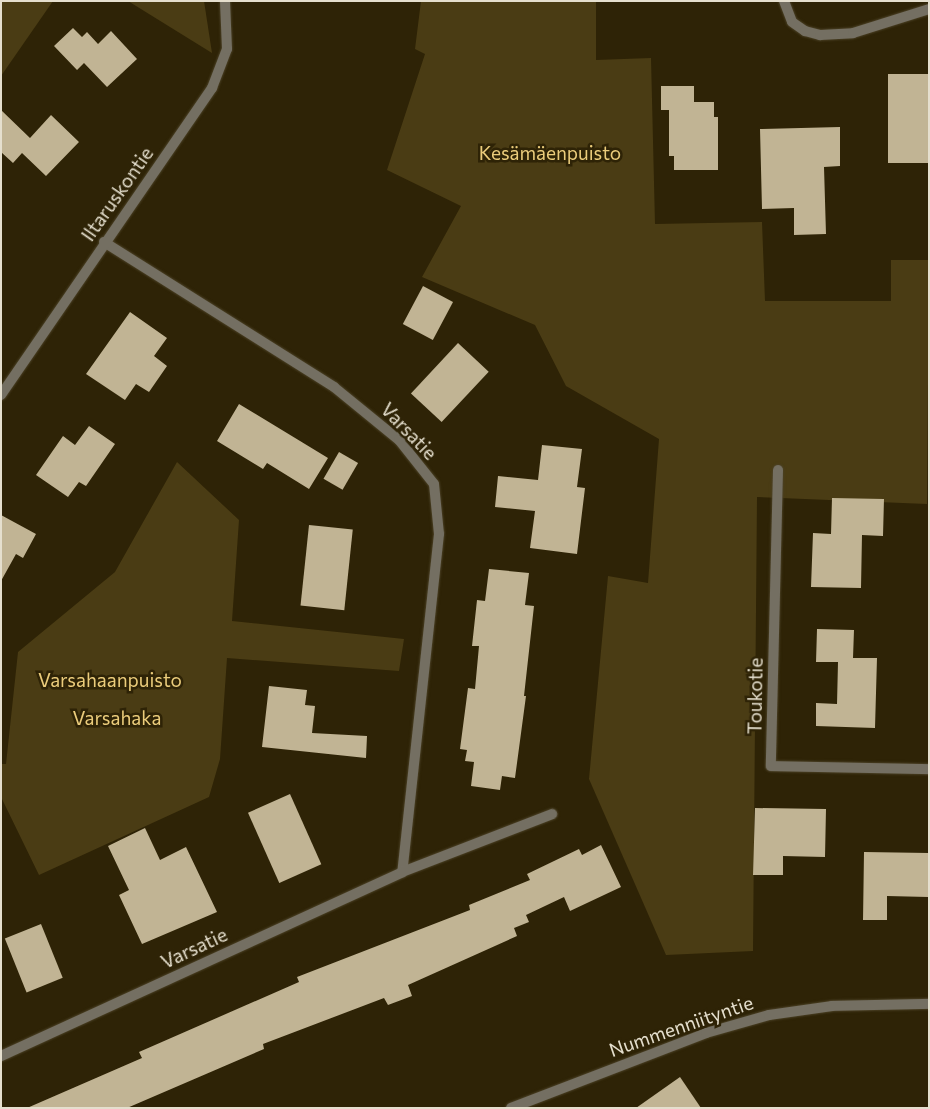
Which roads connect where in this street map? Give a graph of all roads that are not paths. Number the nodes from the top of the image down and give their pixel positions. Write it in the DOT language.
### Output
graph roads {
  1 [pos="225,1"];
  2 [pos="784,1"];
  3 [pos="929,9"];
  4 [pos="104,242"];
  5 [pos="1,395"];
  6 [pos="778,470"];
  7 [pos="929,769"];
  8 [pos="552,814"];
  9 [pos="402,872"];
  10 [pos="929,1004"];
  11 [pos="1,1056"];
  12 [pos="511,1108"];
  1 -- 4 [label="street, Iltaruskontie"];
  2 -- 3 [label="street"];
  4 -- 5 [label="street, Iltaruskontie"];
  4 -- 9 [label="street, Varsatie"];
  6 -- 7 [label="street, Toukotie"];
  8 -- 9 [label="street, Varsatie"];
  9 -- 11 [label="street, Varsatie"];
  10 -- 12 [label="street, Nummenniityntie"];
}
